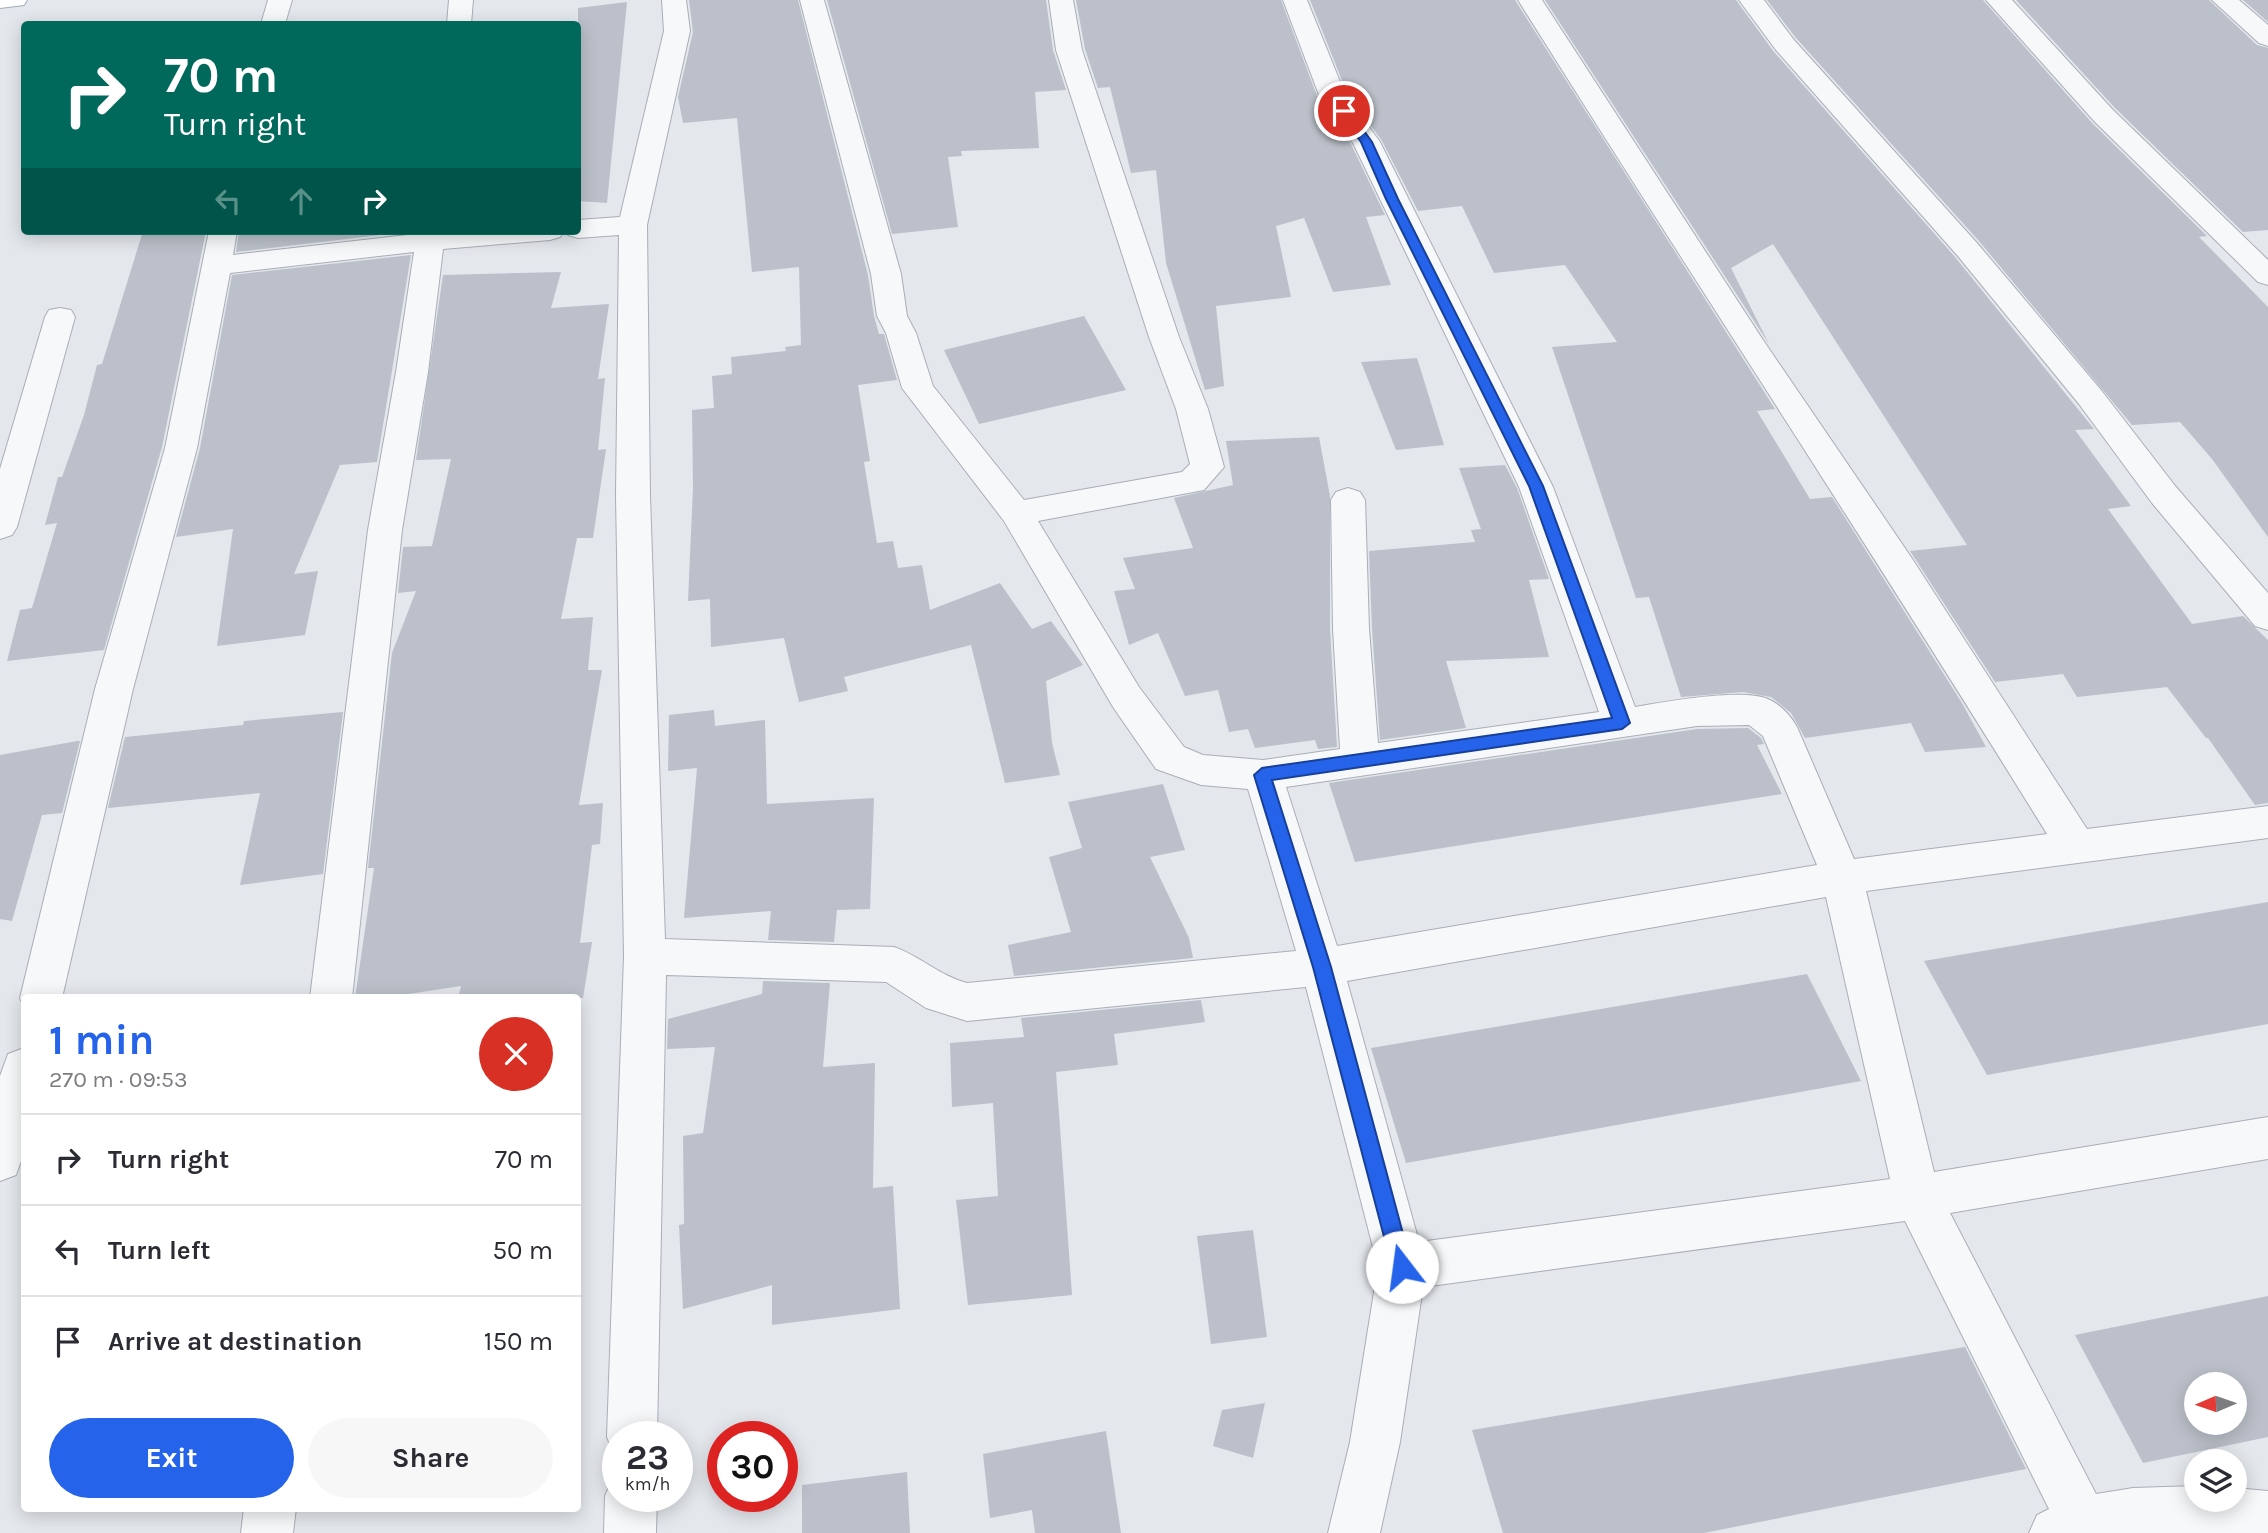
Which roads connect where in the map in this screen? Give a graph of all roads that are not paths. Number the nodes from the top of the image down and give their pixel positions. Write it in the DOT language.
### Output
graph roads {
  1 [pos="15,0"];
  2 [pos="281,0"];
  3 [pos="461,0"];
  4 [pos="674,0"];
  5 [pos="812,0"];
  6 [pos="1061,0"];
  7 [pos="1295,0"];
  8 [pos="1530,0"];
  9 [pos="1751,0"];
  10 [pos="1997,0"];
  11 [pos="2224,0"];
  12 [pos="0,1"];
  13 [pos="274,21"];
  14 [pos="459,21"];
  15 [pos="2268,38"];
  16 [pos="633,225"];
  17 [pos="581,229"];
  18 [pos="221,235"];
  19 [pos="454,235"];
  20 [pos="430,236"];
  21 [pos="215,266"];
  22 [pos="2268,276"];
  23 [pos="60,317"];
  24 [pos="1348,500"];
  25 [pos="1016,513"];
  26 [pos="0,527"];
  27 [pos="2268,617"];
  28 [pos="1622,723"];
  29 [pos="1360,760"];
  30 [pos="1262,775"];
  31 [pos="2268,822"];
  32 [pos="2076,846"];
  33 [pos="1842,877"];
  34 [pos="645,956"];
  35 [pos="1322,967"];
  36 [pos="42,994"];
  37 [pos="331,994"];
  38 [pos="21,1080"];
  39 [pos="2268,1138"];
  40 [pos="0,1160"];
  41 [pos="1917,1197"];
  42 [pos="1402,1267"];
  43 [pos="632,1421"];
  44 [pos="270,1512"];
  45 [pos="630,1512"];
  46 [pos="2268,1517"];
  47 [pos="2069,1527"];
  48 [pos="267,1533"];
  49 [pos="629,1533"];
  50 [pos="1354,1533"];
  1 -- 12 [label="main road"];
  2 -- 13 [label="street"];
  3 -- 14 [label="street"];
  4 -- 16 [label="street"];
  5 -- 25 [label="street"];
  6 -- 25 [label="street"];
  7 -- 28 [label="street"];
  8 -- 32 [label="street"];
  9 -- 27 [label="street"];
  10 -- 22 [label="street"];
  11 -- 15 [label="street"];
  16 -- 17 [label="street"];
  16 -- 34 [label="street"];
  18 -- 21 [label="street"];
  19 -- 20 [label="street"];
  20 -- 21 [label="street"];
  20 -- 37 [label="street"];
  21 -- 36 [label="street"];
  23 -- 26 [label="street"];
  24 -- 29 [label="street"];
  25 -- 30 [label="street"];
  28 -- 29 [label="street"];
  28 -- 33 [label="street"];
  29 -- 30 [label="street"];
  30 -- 35 [label="street"];
  31 -- 32 [label="street"];
  32 -- 33 [label="street"];
  33 -- 35 [label="street"];
  33 -- 41 [label="street"];
  34 -- 35 [label="street"];
  34 -- 43 [label="street"];
  35 -- 42 [label="street"];
  38 -- 40 [label="street"];
  39 -- 41 [label="street"];
  41 -- 42 [label="street"];
  41 -- 47 [label="street"];
  42 -- 50 [label="street"];
  44 -- 48 [label="street"];
  45 -- 49 [label="street"];
  46 -- 47 [label="street"];
}
